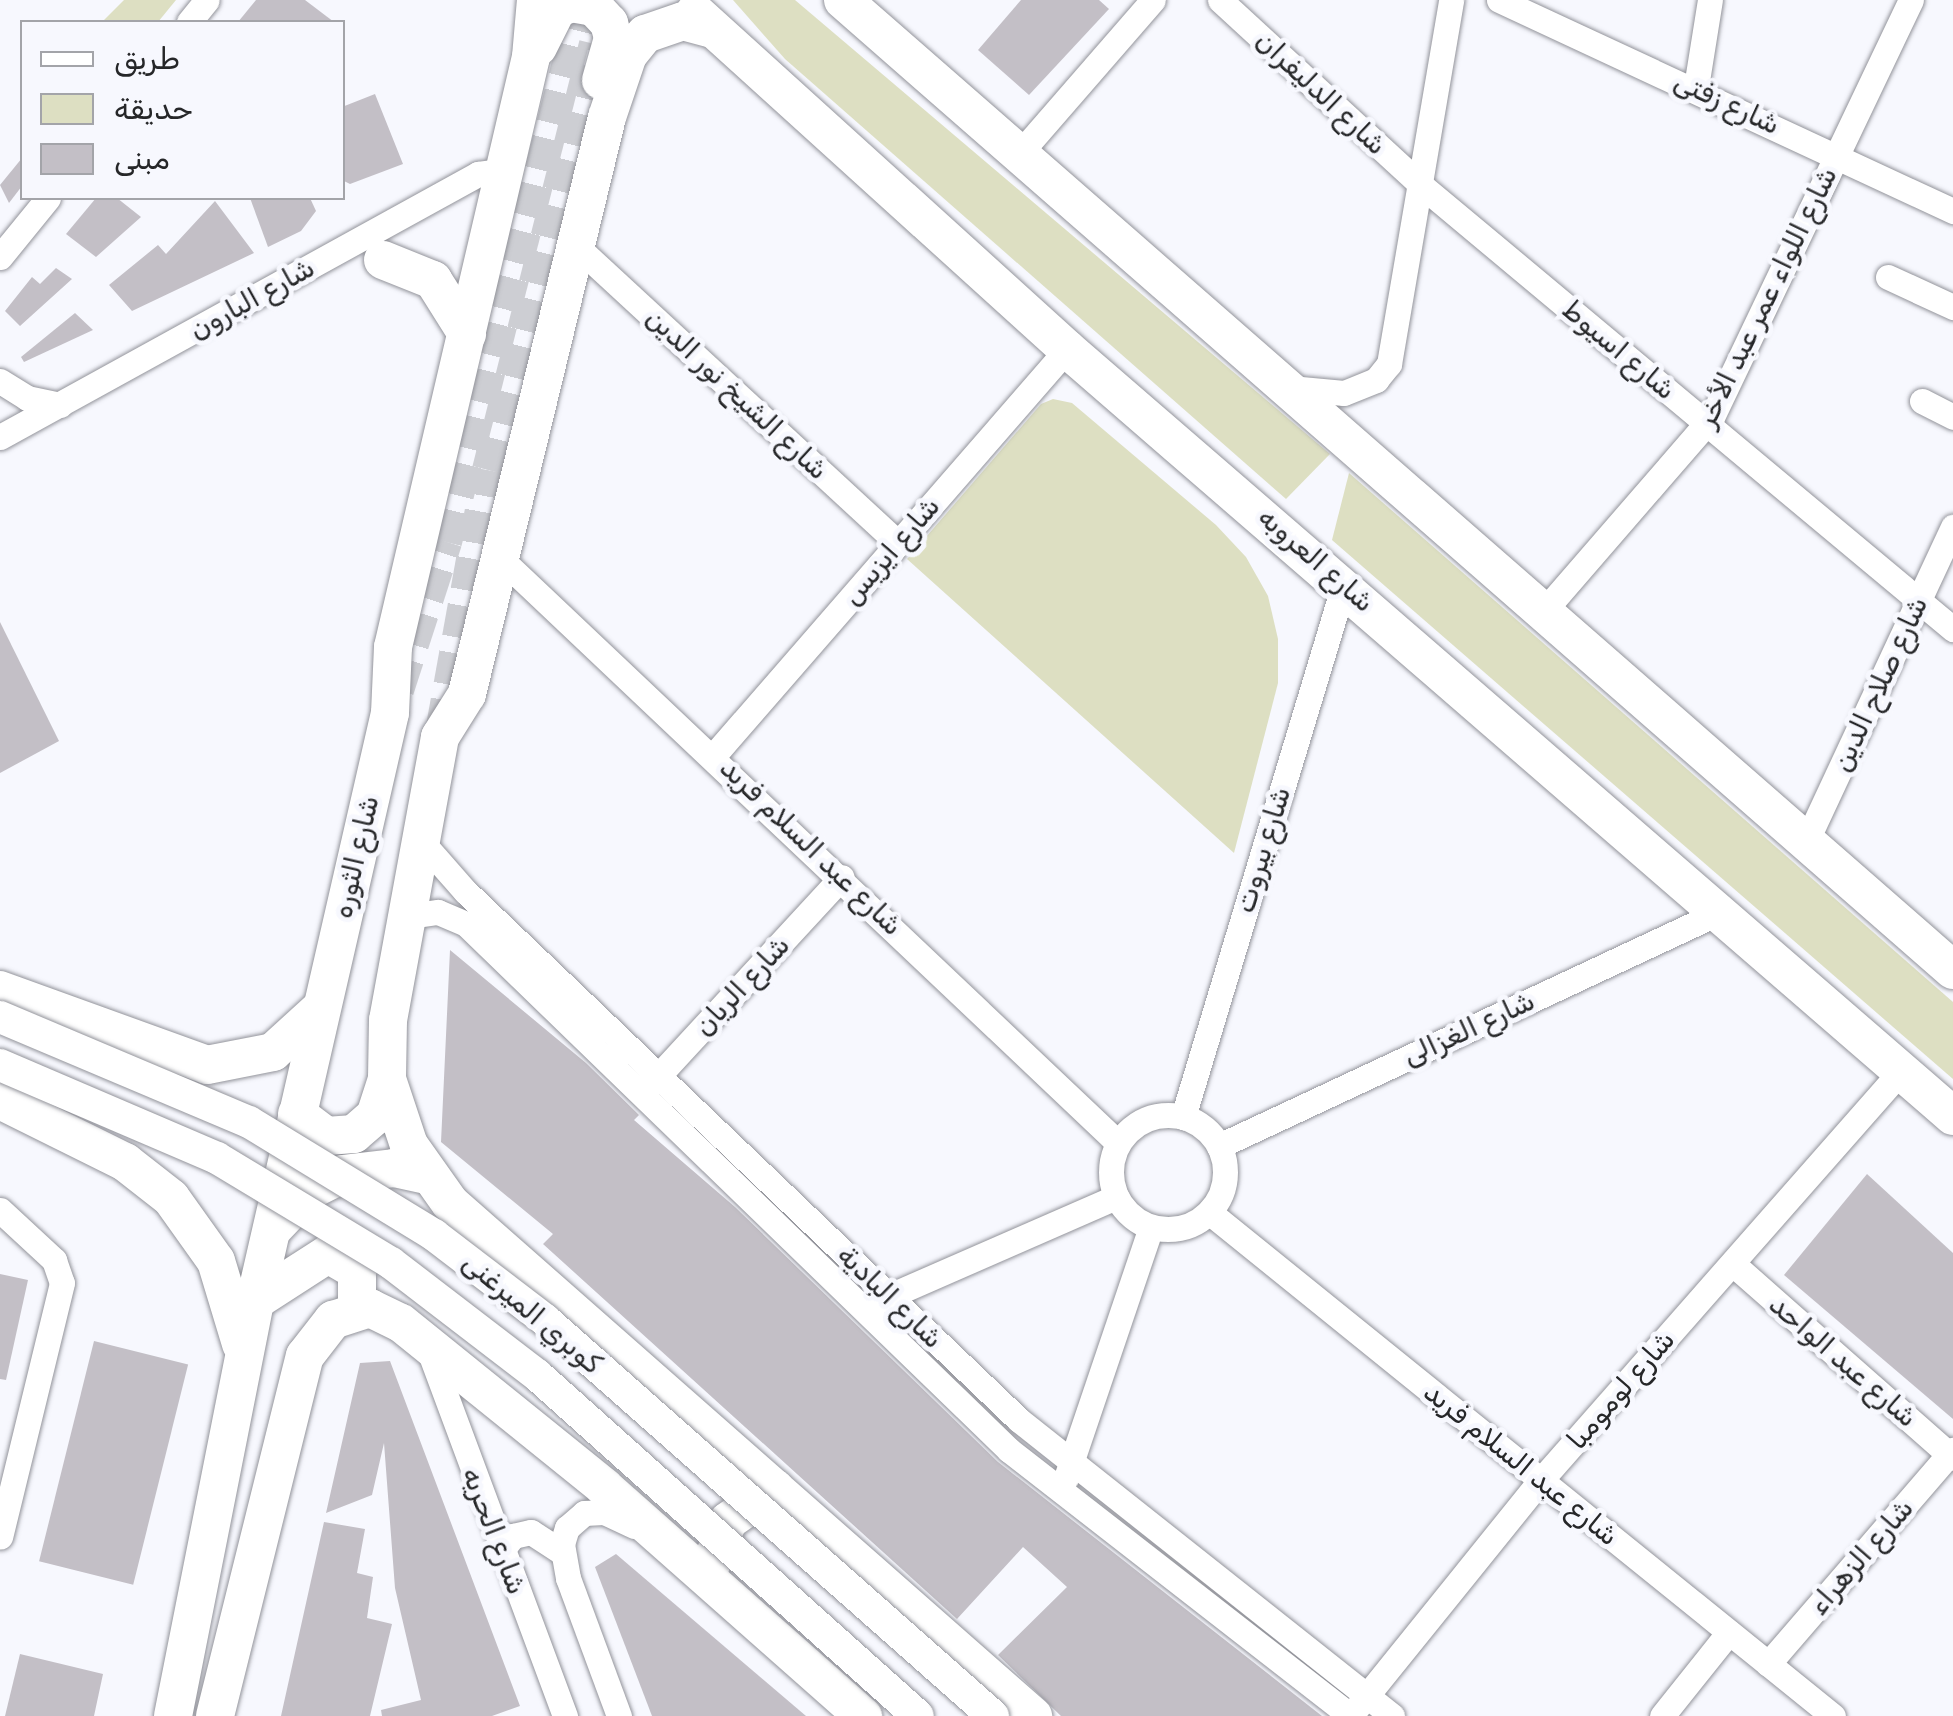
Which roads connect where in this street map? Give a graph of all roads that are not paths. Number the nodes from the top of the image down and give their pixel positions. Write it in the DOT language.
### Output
graph roads {
  1 [pos="207,0"];
  2 [pos="536,0"];
  3 [pos="683,0"];
  4 [pos="843,0"];
  5 [pos="1153,0"];
  6 [pos="1220,0"];
  7 [pos="1451,0"];
  8 [pos="1499,0"];
  9 [pos="1710,0"];
  10 [pos="1911,0"];
  11 [pos="191,20"];
  12 [pos="712,28"];
  13 [pos="531,57"];
  14 [pos="1696,87"];
  15 [pos="606,117"];
  16 [pos="1019,154"];
  17 [pos="1838,155"];
  18 [pos="507,170"];
  19 [pos="1422,186"];
  20 [pos="46,200"];
  21 [pos="1953,211"];
  22 [pos="575,245"];
  23 [pos="0,258"];
  24 [pos="383,260"];
  25 [pos="1888,277"];
  26 [pos="1953,307"];
  27 [pos="467,334"];
  28 [pos="1067,349"];
  29 [pos="0,381"];
  30 [pos="1286,387"];
  31 [pos="1922,402"];
  32 [pos="60,405"];
  33 [pos="1953,416"];
  34 [pos="1708,424"];
  35 [pos="0,437"];
  36 [pos="1953,527"];
  37 [pos="898,543"];
  38 [pos="498,556"];
  39 [pos="1344,584"];
  40 [pos="1919,600"];
  41 [pos="1543,612"];
  42 [pos="1953,629"];
  43 [pos="714,754"];
  44 [pos="421,841"];
  45 [pos="1806,842"];
  46 [pos="842,877"];
  47 [pos="1720,912"];
  48 [pos="408,916"];
  49 [pos="1953,970"];
  50 [pos="0,990"];
  51 [pos="320,1010"];
  52 [pos="0,1017"];
  53 [pos="180,1060"];
  54 [pos="0,1065"];
  55 [pos="1901,1070"];
  56 [pos="387,1079"];
  57 [pos="650,1085"];
  58 [pos="0,1100"];
  59 [pos="296,1114"];
  60 [pos="1953,1116"];
  61 [pos="1183,1117"];
  62 [pos="0,1124"];
  63 [pos="74,1134"];
  64 [pos="1118,1143"];
  65 [pos="1218,1146"];
  66 [pos="438,1189"];
  67 [pos="1116,1198"];
  68 [pos="0,1210"];
  69 [pos="1210,1212"];
  70 [pos="1150,1227"];
  71 [pos="272,1231"];
  72 [pos="1733,1264"];
  73 [pos="890,1296"];
  74 [pos="255,1301"];
  75 [pos="862,1308"];
  76 [pos="357,1310"];
  77 [pos="427,1345"];
  78 [pos="245,1364"];
  79 [pos="11,1448"];
  80 [pos="1952,1454"];
  81 [pos="1071,1465"];
  82 [pos="1541,1480"];
  83 [pos="774,1488"];
  84 [pos="5,1492"];
  85 [pos="1061,1494"];
  86 [pos="660,1535"];
  87 [pos="0,1537"];
  88 [pos="502,1550"];
  89 [pos="562,1552"];
  90 [pos="708,1577"];
  91 [pos="1729,1632"];
  92 [pos="1768,1664"];
  93 [pos="1355,1711"];
  94 [pos="173,1716"];
  95 [pos="215,1716"];
  96 [pos="565,1716"];
  97 [pos="619,1716"];
  98 [pos="863,1716"];
  99 [pos="918,1716"];
  100 [pos="993,1716"];
  101 [pos="1033,1716"];
  102 [pos="1392,1716"];
  103 [pos="1662,1716"];
  104 [pos="1833,1716"];
  1 -- 11 [label="street"];
  2 -- 13 [label="highway, شارع الثوره"];
  3 -- 12 [label="highway, شارع العروبه"];
  4 -- 16 [label="highway"];
  5 -- 16 [label="street"];
  6 -- 19 [label="street, شارع الدليفران"];
  7 -- 19 [label="street"];
  8 -- 14 [label="street, شارع زفتى"];
  9 -- 14 [label="street"];
  10 -- 17 [label="street, شارع اللواء عمر عبد الأخر"];
  12 -- 15 [label="highway"];
  12 -- 28 [label="highway, شارع العروبه"];
  13 -- 15 [label="highway"];
  13 -- 18 [label="highway, شارع الثوره"];
  14 -- 17 [label="street, شارع زفتى"];
  15 -- 22 [label="highway"];
  16 -- 30 [label="highway"];
  17 -- 21 [label="street, شارع زفتى"];
  17 -- 34 [label="street, شارع اللواء عمر عبد الأخر"];
  18 -- 27 [label="highway, شارع الثوره"];
  18 -- 32 [label="street, شارع البارون"];
  19 -- 30 [label="street"];
  19 -- 34 [label="street, شارع اسيوط"];
  20 -- 23 [label="street"];
  22 -- 37 [label="street, شارع الشيخ نور الدين"];
  22 -- 38 [label="highway"];
  24 -- 27 [label="highway"];
  25 -- 26 [label="street"];
  27 -- 51 [label="highway, شارع الثوره"];
  28 -- 37 [label="street, شارع ايزيس"];
  28 -- 39 [label="highway, شارع العروبه"];
  29 -- 32 [label="street"];
  30 -- 41 [label="highway"];
  31 -- 33 [label="street"];
  32 -- 35 [label="street, شارع البارون"];
  34 -- 40 [label="street, شارع اسيوط"];
  34 -- 41 [label="street, شارع اللواء عمر عبد الأخر"];
  36 -- 40 [label="street, شارع صلاح الدين"];
  37 -- 43 [label="street, شارع ايزيس"];
  38 -- 43 [label="street, شارع عبد السلام فريد"];
  38 -- 44 [label="highway"];
  39 -- 47 [label="highway, شارع العروبه"];
  39 -- 61 [label="street, شارع بيروت"];
  40 -- 42 [label="street, شارع اسيوط"];
  40 -- 45 [label="street, شارع صلاح الدين"];
  41 -- 45 [label="highway"];
  43 -- 46 [label="street, شارع عبد السلام فريد"];
  44 -- 48 [label="highway"];
  44 -- 57 [label="street, شارع البادية"];
  45 -- 49 [label="highway"];
  46 -- 57 [label="street, شارع الريان"];
  46 -- 64 [label="street, شارع عبد السلام فريد"];
  47 -- 55 [label="highway, شارع العروبه"];
  47 -- 65 [label="street, شارع الغزالى"];
  48 -- 56 [label="highway"];
  48 -- 57 [label="street, شارع البادية"];
  50 -- 53 [label="highway"];
  51 -- 53 [label="highway"];
  51 -- 59 [label="highway, شارع الثوره"];
  52 -- 100 [label="main road, كوبري الميرغنى, bridge"];
  53 -- 63 [label="highway"];
  54 -- 99 [label="main road, كوبري الميرغنى, bridge"];
  55 -- 60 [label="highway, شارع العروبه"];
  55 -- 72 [label="street, شارع لومومبا"];
  56 -- 59 [label="highway"];
  56 -- 66 [label="highway"];
  57 -- 73 [label="street, شارع البادية"];
  57 -- 75 [label="street, شارع البادية"];
  58 -- 63 [label="highway"];
  59 -- 71 [label="highway, شارع الثوره"];
  61 -- 64 [label="street"];
  61 -- 65 [label="street"];
  62 -- 63 [label="highway"];
  63 -- 78 [label="highway"];
  64 -- 67 [label="street"];
  65 -- 69 [label="street"];
  66 -- 71 [label="highway"];
  66 -- 83 [label="highway"];
  67 -- 70 [label="street"];
  67 -- 73 [label="street"];
  68 -- 79 [label="street"];
  69 -- 70 [label="street"];
  69 -- 82 [label="street, شارع عبد السلام فريد"];
  70 -- 81 [label="street"];
  71 -- 74 [label="highway, شارع الثوره"];
  72 -- 80 [label="street, شارع عبد الواحد"];
  72 -- 82 [label="street, شارع لومومبا"];
  73 -- 75 [label="street"];
  73 -- 81 [label="street, شارع البادية"];
  74 -- 76 [label="highway"];
  74 -- 78 [label="highway, شارع الثوره"];
  75 -- 85 [label="street, شارع البادية"];
  76 -- 77 [label="highway"];
  76 -- 95 [label="highway"];
  77 -- 86 [label="highway"];
  77 -- 88 [label="street, شارع الحريه"];
  78 -- 94 [label="highway, شارع الثوره"];
  79 -- 84 [label="street"];
  80 -- 92 [label="street, شارع الزهراء"];
  81 -- 85 [label="street"];
  81 -- 93 [label="street, شارع البادية"];
  82 -- 91 [label="street, شارع عبد السلام فريد"];
  82 -- 93 [label="street, شارع لومومبا"];
  83 -- 90 [label="highway"];
  83 -- 101 [label="highway"];
  84 -- 87 [label="street"];
  85 -- 93 [label="street, شارع البادية"];
  86 -- 89 [label="street, شارع الحريه"];
  86 -- 90 [label="highway"];
  88 -- 89 [label="street"];
  88 -- 96 [label="street, شارع الحريه"];
  89 -- 97 [label="street, شارع الحريه"];
  90 -- 98 [label="highway"];
  91 -- 92 [label="street, شارع عبد السلام فريد"];
  91 -- 103 [label="street"];
  92 -- 104 [label="street, شارع عبد السلام فريد"];
  93 -- 102 [label="street, شارع البادية"];
}
